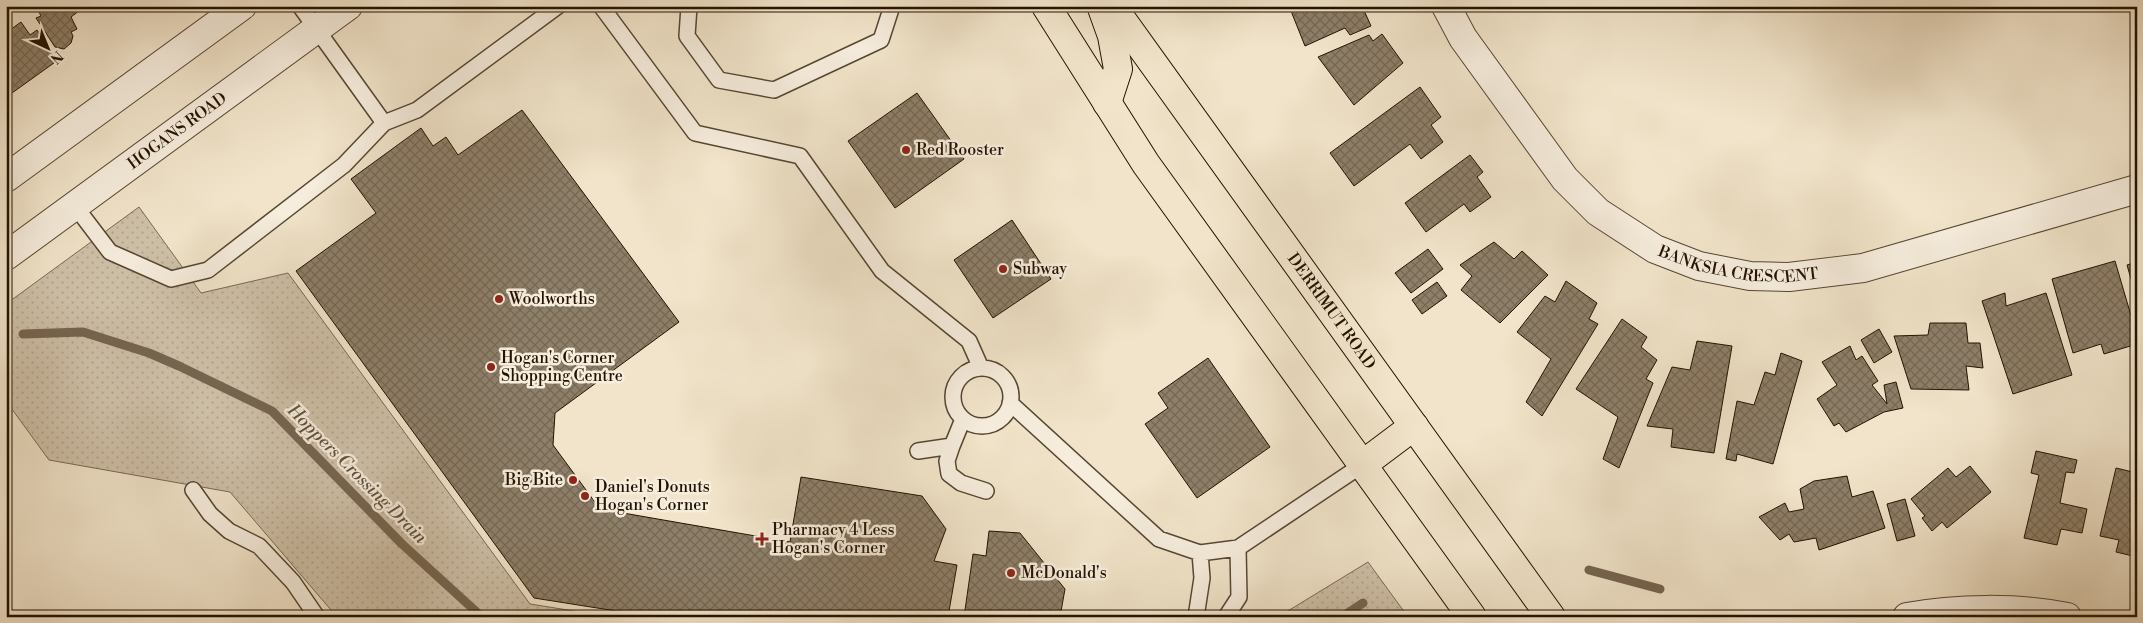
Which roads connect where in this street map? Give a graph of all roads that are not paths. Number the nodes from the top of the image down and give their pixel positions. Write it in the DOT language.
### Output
graph roads {
  1 [pos="242,6"];
  2 [pos="300,6"];
  3 [pos="348,6"];
  4 [pos="558,6"];
  5 [pos="601,6"];
  6 [pos="689,6"];
  7 [pos="892,6"];
  8 [pos="1046,6"];
  9 [pos="1102,6"];
  10 [pos="1112,6"];
  11 [pos="1446,6"];
  12 [pos="317,29"];
  13 [pos="1107,103"];
  14 [pos="384,123"];
  15 [pos="6,178"];
  16 [pos="2137,189"];
  17 [pos="75,206"];
  18 [pos="6,256"];
  19 [pos="982,368"];
  20 [pos="1010,403"];
  21 [pos="963,419"];
  22 [pos="1414,426"];
  23 [pos="952,446"];
  24 [pos="918,451"];
  25 [pos="1362,465"];
  26 [pos="193,490"];
  27 [pos="986,491"];
  28 [pos="1238,548"];
  29 [pos="1200,553"];
  30 [pos="317,617"];
  31 [pos="1196,617"];
  32 [pos="1226,617"];
  33 [pos="1472,617"];
  34 [pos="1551,617"];
  35 [pos="1907,617"];
  36 [pos="2067,617"];
  1 -- 15 [label="street"];
  2 -- 12 [label="lane"];
  3 -- 12 [label="street, HOGANS ROAD"];
  4 -- 14 [label="lane"];
  5 -- 19 [label="lane"];
  6 -- 7 [label="lane"];
  8 -- 13 [label="highway"];
  9 -- 13 [label="highway"];
  10 -- 22 [label="highway, DERRIMUT ROAD"];
  11 -- 16 [label="street, BANKSIA CRESCENT"];
  12 -- 14 [label="lane"];
  12 -- 17 [label="street, HOGANS ROAD"];
  13 -- 25 [label="highway"];
  14 -- 17 [label="lane"];
  17 -- 18 [label="street, HOGANS ROAD"];
  19 -- 20 [label="lane"];
  19 -- 21 [label="lane"];
  20 -- 21 [label="lane"];
  20 -- 29 [label="lane"];
  21 -- 23 [label="lane"];
  22 -- 25 [label="highway"];
  22 -- 34 [label="highway, DERRIMUT ROAD"];
  23 -- 24 [label="lane"];
  23 -- 27 [label="lane"];
  25 -- 28 [label="lane"];
  25 -- 33 [label="highway"];
  26 -- 30 [label="lane"];
  28 -- 29 [label="lane"];
  28 -- 32 [label="lane"];
  29 -- 31 [label="lane"];
  35 -- 36 [label="street"];
}
